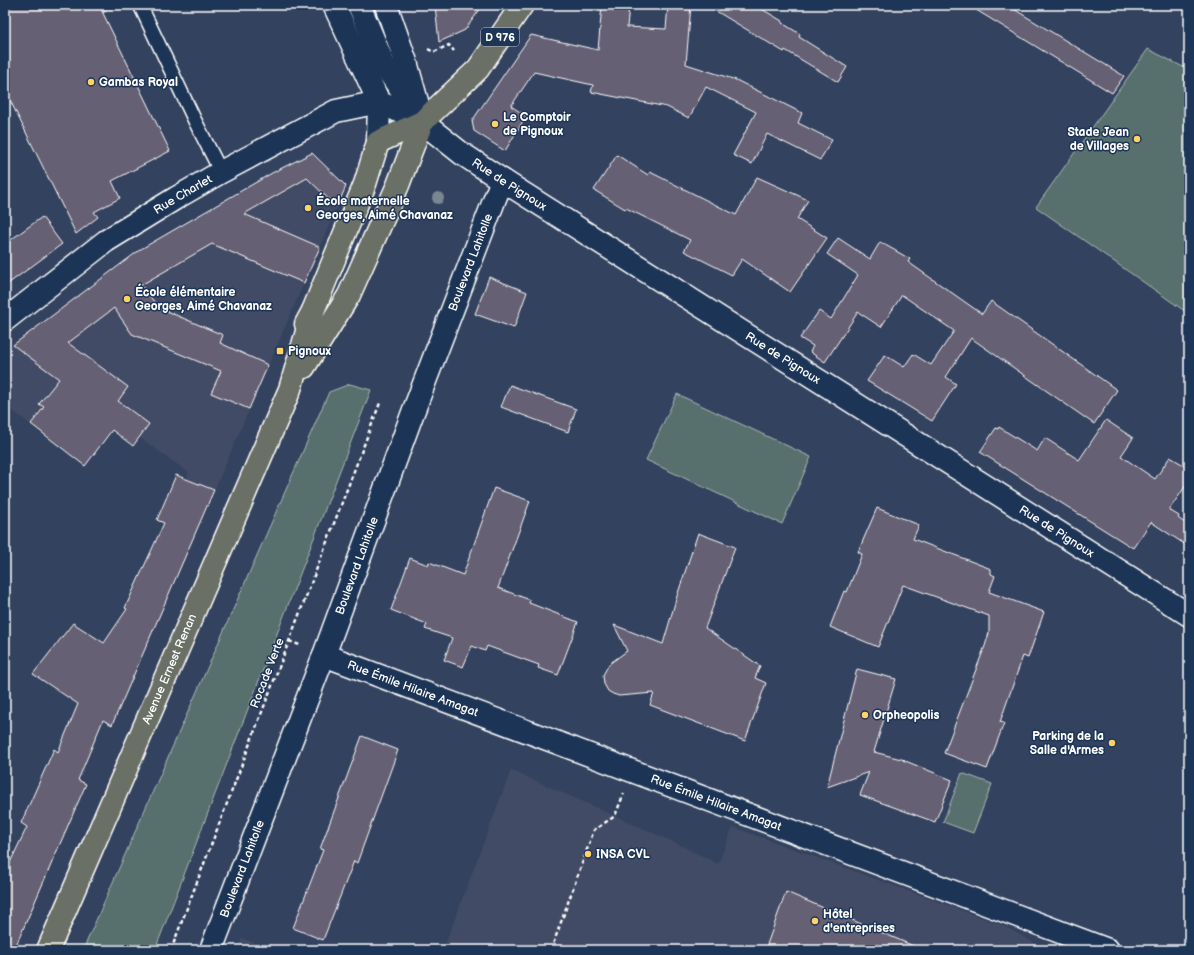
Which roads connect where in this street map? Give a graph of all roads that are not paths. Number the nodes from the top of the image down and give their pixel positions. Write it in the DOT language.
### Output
graph roads {
  1 [pos="140,5"];
  2 [pos="334,5"];
  3 [pos="359,5"];
  4 [pos="386,5"];
  5 [pos="522,5"];
  6 [pos="379,102"];
  7 [pos="422,122"];
  8 [pos="378,142"];
  9 [pos="221,172"];
  10 [pos="502,180"];
  11 [pos="5,320"];
  12 [pos="290,389"];
  13 [pos="1189,615"];
  14 [pos="324,655"];
  15 [pos="48,950"];
  16 [pos="211,950"];
  17 [pos="1108,950"];
  1 -- 9 [label="lane"];
  2 -- 6 [label="street"];
  3 -- 7 [label="street"];
  4 -- 7 [label="street"];
  5 -- 7 [label="main road, D 976"];
  6 -- 7 [label="street, Rue de Pignoux"];
  6 -- 8 [label="street"];
  6 -- 9 [label="street, Rue Charlet"];
  7 -- 8 [label="main road"];
  7 -- 10 [label="street, Rue de Pignoux"];
  7 -- 12 [label="main road, Avenue Ernest Renan"];
  8 -- 12 [label="main road"];
  9 -- 11 [label="street, Rue Charlet"];
  10 -- 13 [label="street, Rue de Pignoux"];
  10 -- 14 [label="street, Boulevard Lahitolle"];
  12 -- 15 [label="main road, Avenue Ernest Renan"];
  14 -- 16 [label="street, Boulevard Lahitolle"];
  14 -- 17 [label="street, Rue Émile Hilaire Amagat"];
}
